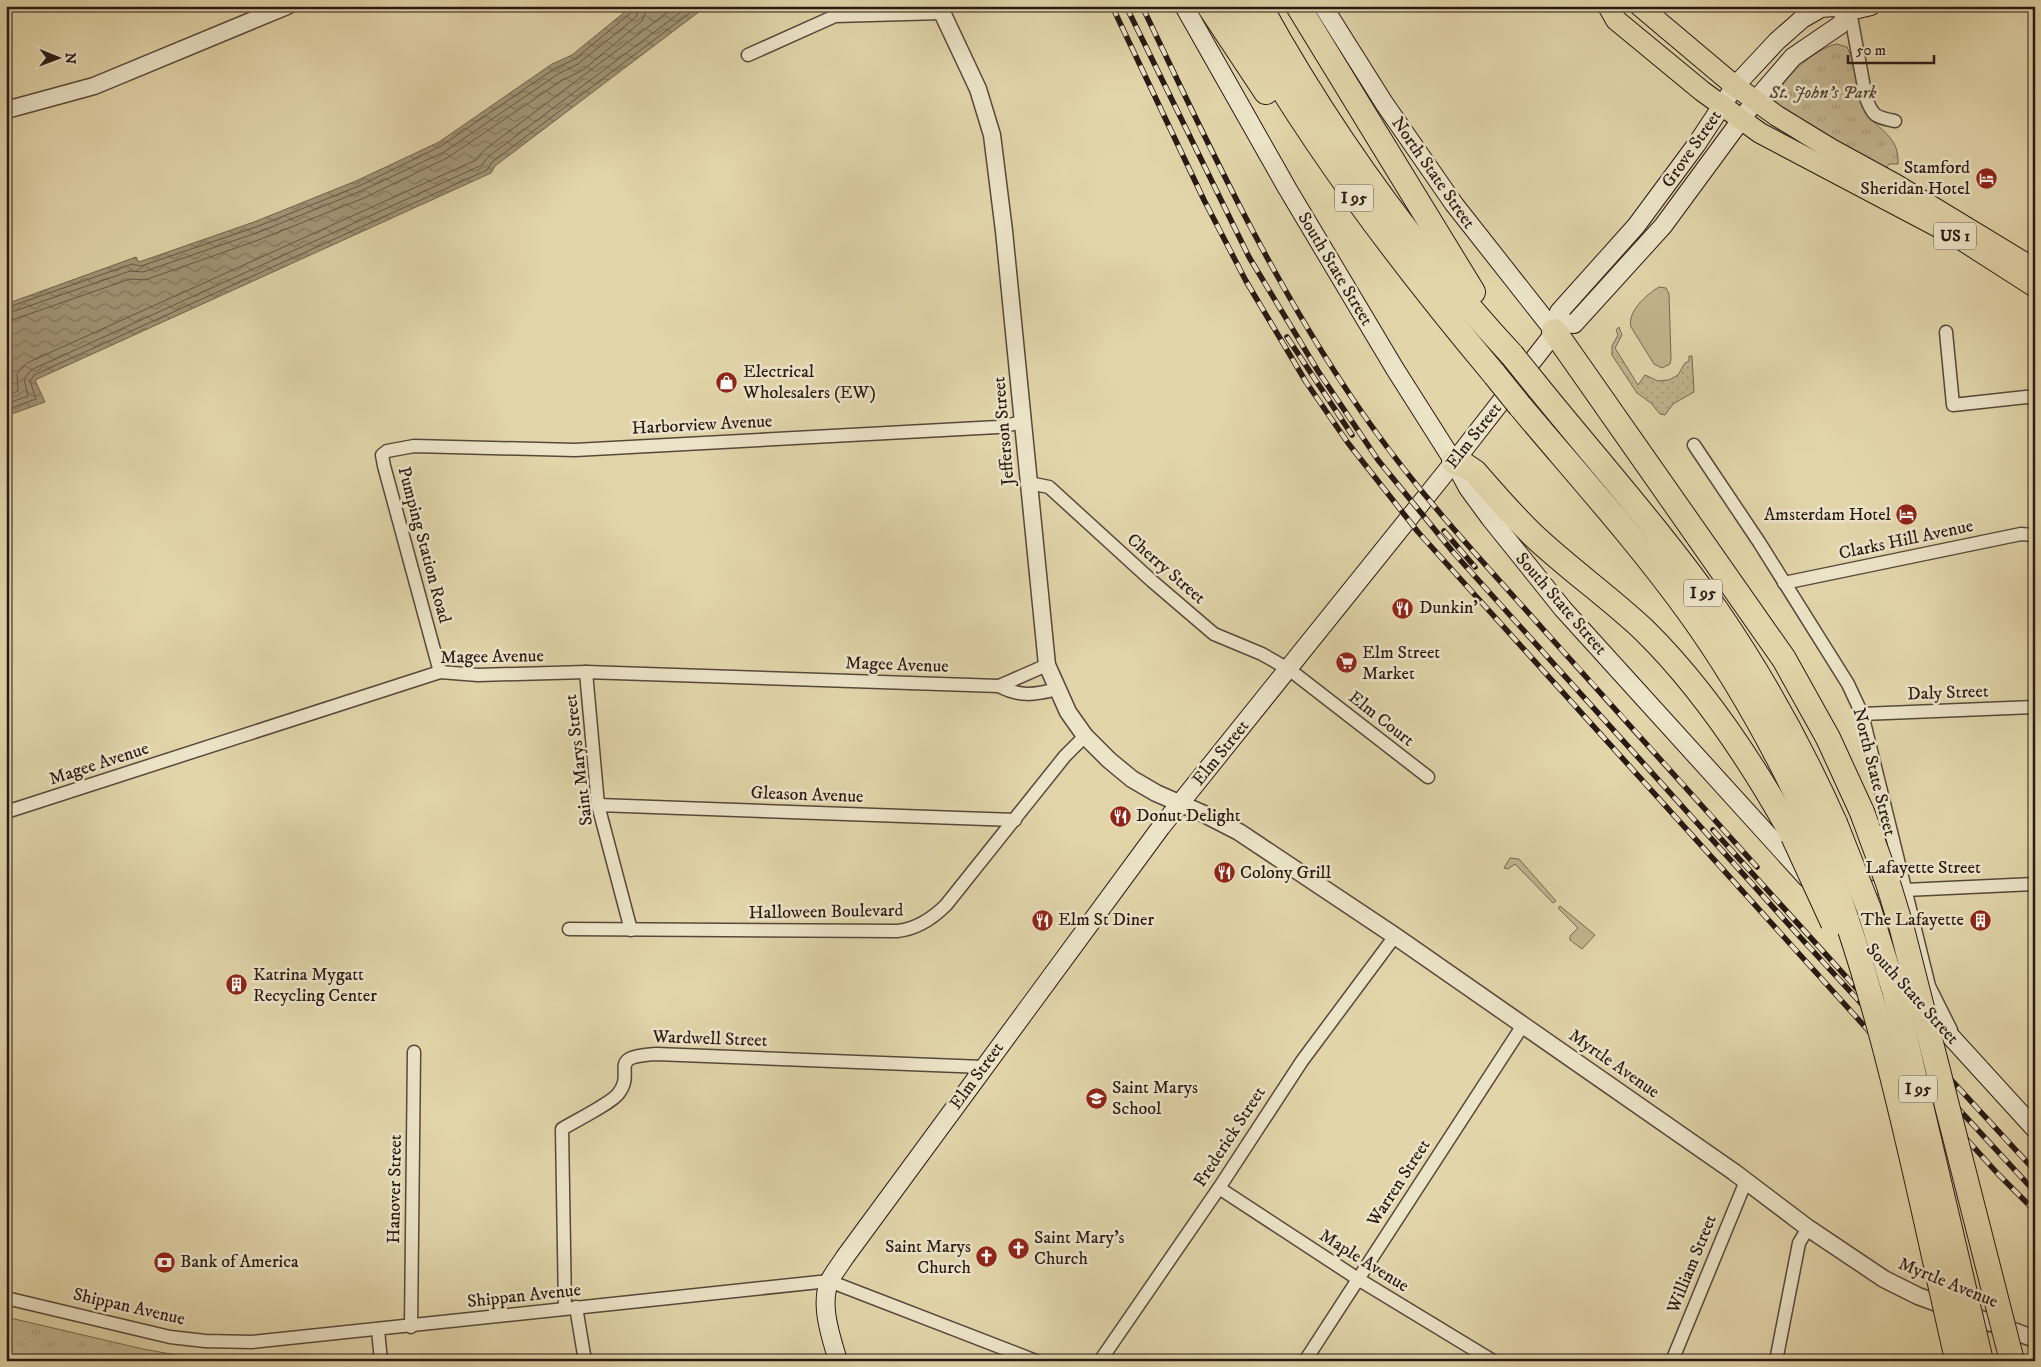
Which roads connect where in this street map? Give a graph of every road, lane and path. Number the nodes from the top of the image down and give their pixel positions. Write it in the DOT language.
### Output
graph roads {
  1 [pos="287,6"];
  2 [pos="1184,6"];
  3 [pos="1209,6"];
  4 [pos="1233,6"];
  5 [pos="1260,6"];
  6 [pos="1298,6"];
  7 [pos="1323,6"];
  8 [pos="1608,6"];
  9 [pos="1640,6"];
  10 [pos="1871,6"];
  11 [pos="1850,8"];
  12 [pos="941,9"];
  13 [pos="748,55"];
  14 [pos="1735,86"];
  15 [pos="1755,101"];
  16 [pos="1722,106"];
  17 [pos="6,110"];
  18 [pos="1741,121"];
  19 [pos="1895,121"];
  20 [pos="1358,204"];
  21 [pos="2035,269"];
  22 [pos="2035,287"];
  23 [pos="1558,327"];
  24 [pos="1946,332"];
  25 [pos="1512,355"];
  26 [pos="2035,396"];
  27 [pos="1024,422"];
  28 [pos="1694,445"];
  29 [pos="382,455"];
  30 [pos="1454,462"];
  31 [pos="1029,483"];
  32 [pos="2035,535"];
  33 [pos="1784,583"];
  34 [pos="1047,665"];
  35 [pos="1290,670"];
  36 [pos="440,672"];
  37 [pos="586,672"];
  38 [pos="999,686"];
  39 [pos="1057,689"];
  40 [pos="2035,707"];
  41 [pos="1862,714"];
  42 [pos="1085,736"];
  43 [pos="1428,777"];
  44 [pos="1180,803"];
  45 [pos="598,805"];
  46 [pos="6,812"];
  47 [pos="1015,820"];
  48 [pos="1803,832"];
  49 [pos="1812,883"];
  50 [pos="2035,884"];
  51 [pos="1905,890"];
  52 [pos="569,929"];
  53 [pos="631,930"];
  54 [pos="1395,936"];
  55 [pos="1523,1025"];
  56 [pos="1958,1044"];
  57 [pos="414,1052"];
  58 [pos="984,1068"];
  59 [pos="2035,1129"];
  60 [pos="1746,1181"];
  61 [pos="1219,1188"];
  62 [pos="1808,1228"];
  63 [pos="1358,1279"];
  64 [pos="830,1281"];
  65 [pos="6,1298"];
  66 [pos="570,1307"];
  67 [pos="411,1327"];
  68 [pos="378,1330"];
  69 [pos="2035,1339"];
  70 [pos="1957,1360"];
  71 [pos="381,1361"];
  72 [pos="585,1361"];
  73 [pos="838,1361"];
  74 [pos="1036,1361"];
  75 [pos="1100,1361"];
  76 [pos="1304,1361"];
  77 [pos="1493,1361"];
  78 [pos="1672,1361"];
  79 [pos="1776,1361"];
  80 [pos="1982,1361"];
  81 [pos="2012,1361"];
  1 -- 17 [label="street"];
  2 -- 30 [label="main road, South State Street"];
  3 -- 20 [label="highway"];
  4 -- 20 [label="highway, I 95"];
  5 -- 25 [label="highway, I 95"];
  6 -- 25 [label="highway"];
  7 -- 23 [label="main road, North State Street"];
  8 -- 16 [label="main road, US 1"];
  9 -- 14 [label="main road, US 1"];
  10 -- 11 [label="main road, Grove Street"];
  11 -- 14 [label="main road, Grove Street"];
  11 -- 15 [label="main road, Grove Street"];
  11 -- 19 [label="street"];
  12 -- 13 [label="street"];
  12 -- 27 [label="street, Jefferson Street"];
  14 -- 15 [label="main road, US 1"];
  14 -- 16 [label="main road, Grove Street"];
  15 -- 18 [label="main road, Grove Street"];
  15 -- 21 [label="main road, US 1"];
  16 -- 18 [label="main road, US 1"];
  16 -- 23 [label="main road, Grove Street"];
  18 -- 22 [label="main road, US 1"];
  18 -- 23 [label="main road, Grove Street"];
  20 -- 48 [label="highway, I 95, bridge"];
  23 -- 30 [label="main road, Elm Street"];
  23 -- 81 [label="highway, bridge"];
  24 -- 26 [label="street"];
  25 -- 80 [label="highway, I 95, bridge"];
  27 -- 29 [label="street, Harborview Avenue"];
  27 -- 31 [label="street, Jefferson Street"];
  28 -- 33 [label="street, North State Street"];
  29 -- 36 [label="street, Pumping Station Road"];
  30 -- 35 [label="main road, Elm Street"];
  30 -- 48 [label="highway"];
  30 -- 49 [label="main road, South State Street"];
  31 -- 34 [label="street, Jefferson Street"];
  31 -- 35 [label="street, Cherry Street"];
  32 -- 33 [label="street, Clarks Hill Avenue"];
  33 -- 41 [label="street, North State Street"];
  34 -- 38 [label="street, Magee Avenue"];
  34 -- 39 [label="street, Jefferson Street"];
  35 -- 43 [label="street, Elm Court"];
  35 -- 44 [label="main road, Elm Street"];
  36 -- 37 [label="street, Magee Avenue"];
  36 -- 46 [label="street, Magee Avenue"];
  37 -- 38 [label="street, Magee Avenue"];
  37 -- 45 [label="street, Saint Marys Street"];
  38 -- 39 [label="street, Magee Avenue"];
  39 -- 42 [label="street, Jefferson Street"];
  40 -- 41 [label="street, Daly Street"];
  41 -- 51 [label="street, North State Street"];
  42 -- 44 [label="street, Jefferson Street"];
  42 -- 47 [label="street, Halloween Boulevard"];
  44 -- 54 [label="street, Myrtle Avenue"];
  44 -- 58 [label="main road, Elm Street"];
  45 -- 47 [label="street, Gleason Avenue"];
  45 -- 53 [label="street, Saint Marys Street"];
  47 -- 53 [label="street, Halloween Boulevard"];
  48 -- 70 [label="highway, bridge"];
  49 -- 51 [label="street, Lafayette Street"];
  49 -- 56 [label="main road, South State Street"];
  50 -- 51 [label="street, Lafayette Street"];
  51 -- 56 [label="street, North State Street"];
  52 -- 53 [label="street, Halloween Boulevard"];
  54 -- 55 [label="street, Myrtle Avenue"];
  54 -- 61 [label="street, Frederick Street"];
  55 -- 60 [label="street, Myrtle Avenue"];
  55 -- 63 [label="street, Warren Street"];
  56 -- 59 [label="main road, South State Street"];
  57 -- 67 [label="street, Hanover Street"];
  58 -- 64 [label="main road, Elm Street"];
  58 -- 66 [label="street, Wardwell Street"];
  60 -- 62 [label="street, Myrtle Avenue"];
  60 -- 78 [label="street, William Street"];
  61 -- 63 [label="street, Maple Avenue"];
  61 -- 75 [label="street, Frederick Street"];
  62 -- 69 [label="street, Myrtle Avenue"];
  62 -- 79 [label="street"];
  63 -- 76 [label="street, Warren Street"];
  63 -- 77 [label="street, Maple Avenue"];
  64 -- 66 [label="street, Shippan Avenue"];
  64 -- 73 [label="main road"];
  64 -- 74 [label="street, Shippan Avenue"];
  65 -- 68 [label="street, Shippan Avenue"];
  66 -- 67 [label="street, Shippan Avenue"];
  66 -- 72 [label="street, Wardwell Street"];
  67 -- 68 [label="street, Shippan Avenue"];
  68 -- 71 [label="street"];
}
